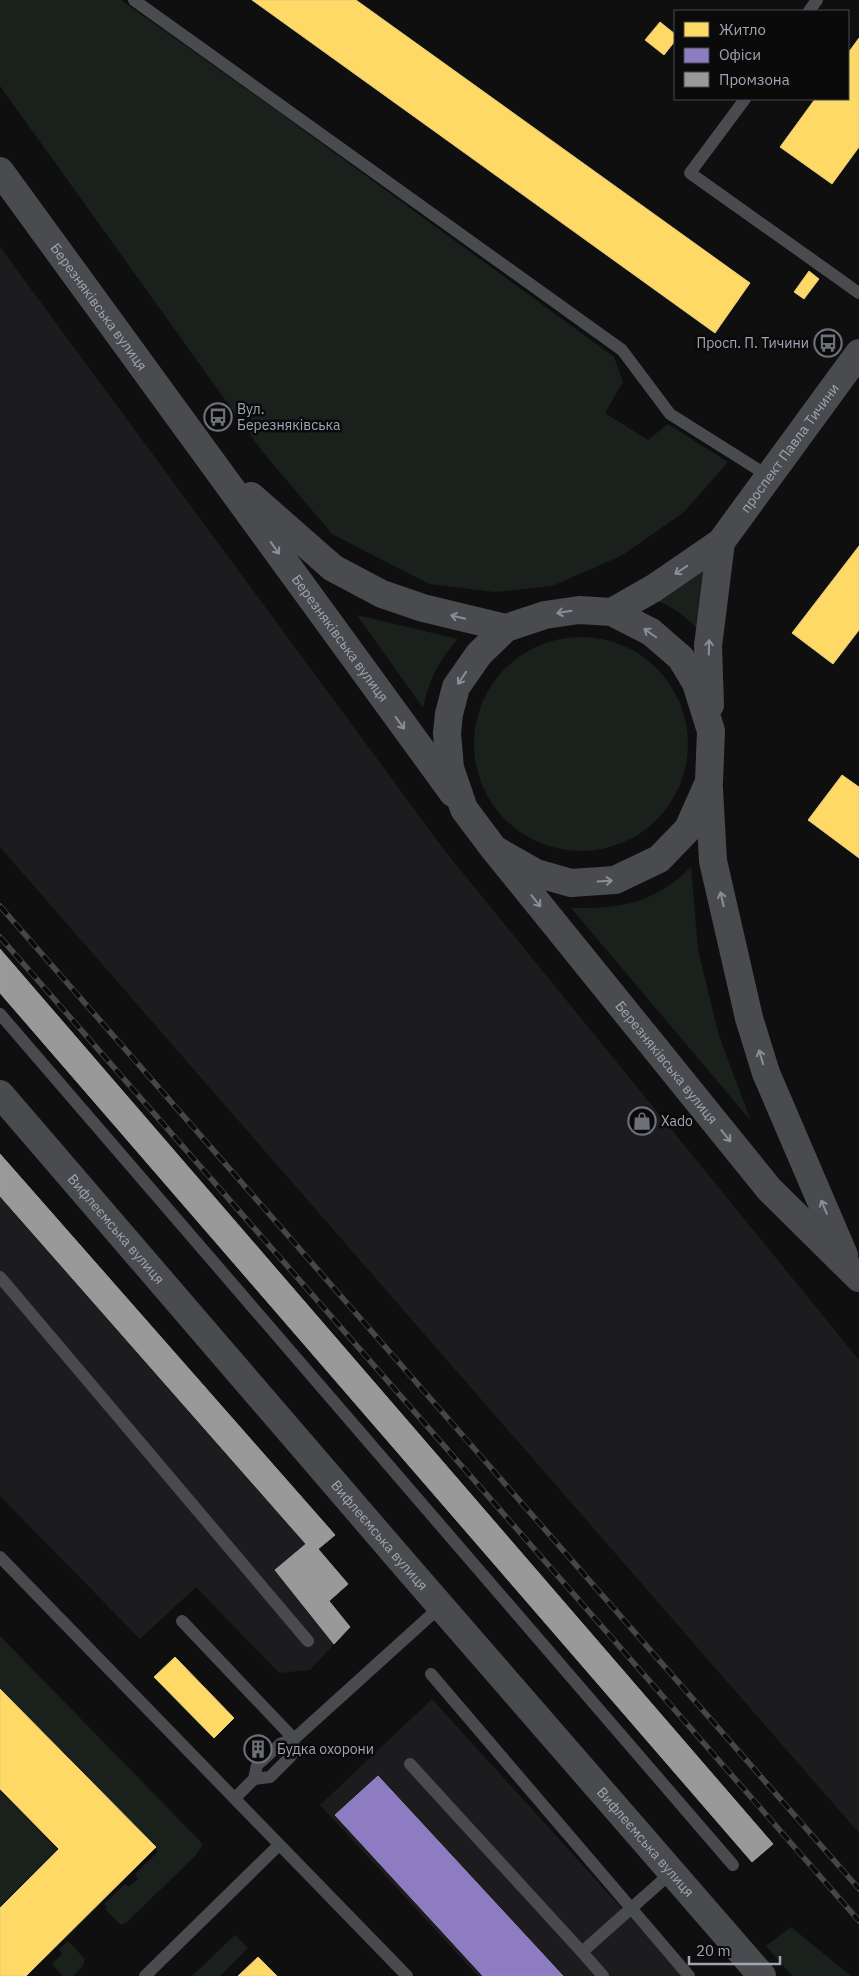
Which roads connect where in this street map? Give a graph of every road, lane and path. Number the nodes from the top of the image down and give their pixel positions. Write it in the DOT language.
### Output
graph roads {
  1 [pos="134,0"];
  2 [pos="744,100"];
  3 [pos="0,171"];
  4 [pos="859,293"];
  5 [pos="859,353"];
  6 [pos="216,466"];
  7 [pos="770,477"];
  8 [pos="721,542"];
  9 [pos="612,612"];
  10 [pos="506,628"];
  11 [pos="711,731"];
  12 [pos="709,782"];
  13 [pos="464,809"];
  14 [pos="494,849"];
  15 [pos="0,1014"];
  16 [pos="0,1094"];
  17 [pos="854,1273"];
  18 [pos="0,1277"];
  19 [pos="0,1557"];
  20 [pos="441,1606"];
  21 [pos="182,1622"];
  22 [pos="308,1641"];
  23 [pos="431,1674"];
  24 [pos="294,1739"];
  25 [pos="410,1764"];
  26 [pos="235,1798"];
  27 [pos="279,1845"];
  28 [pos="733,1865"];
  29 [pos="672,1872"];
  30 [pos="631,1908"];
  31 [pos="582,1952"];
  32 [pos="145,1976"];
  33 [pos="407,1976"];
  34 [pos="603,1976"];
  35 [pos="689,1976"];
  36 [pos="762,1976"];
  1 -- 7 [label="lane"];
  2 -- 4 [label="lane"];
  3 -- 6 [label="street, Березняківська вулиця"];
  5 -- 7 [label="street, проспект Павла Тичини"];
  10 -- 6 [label="street, Березняківська вулиця, one-way"];
  6 -- 13 [label="street, Березняківська вулиця, one-way"];
  7 -- 8 [label="street, проспект Павла Тичини"];
  8 -- 9 [label="street, проспект Павла Тичини, one-way"];
  11 -- 8 [label="street, проспект Павла Тичини, one-way"];
  9 -- 10 [label="street, one-way"];
  11 -- 9 [label="street, one-way"];
  10 -- 13 [label="street, one-way"];
  11 -- 12 [label="street, проспект Павла Тичини"];
  14 -- 12 [label="street, one-way"];
  17 -- 12 [label="street, Березняківська вулиця, one-way"];
  13 -- 14 [label="street, Березняківська вулиця"];
  14 -- 17 [label="street, Березняківська вулиця, one-way"];
  15 -- 28 [label="lane"];
  16 -- 20 [label="street, Вифлеємська вулиця"];
  18 -- 22 [label="lane"];
  19 -- 26 [label="lane"];
  20 -- 24 [label="lane"];
  20 -- 29 [label="street, Вифлеємська вулиця"];
  21 -- 24 [label="lane"];
  23 -- 30 [label="lane"];
  24 -- 26 [label="lane"];
  25 -- 31 [label="lane"];
  26 -- 27 [label="lane"];
  27 -- 32 [label="lane"];
  27 -- 33 [label="lane"];
  29 -- 30 [label="lane"];
  29 -- 36 [label="street, Вифлеємська вулиця"];
  30 -- 31 [label="lane"];
  30 -- 35 [label="lane"];
  31 -- 34 [label="lane"];
}
